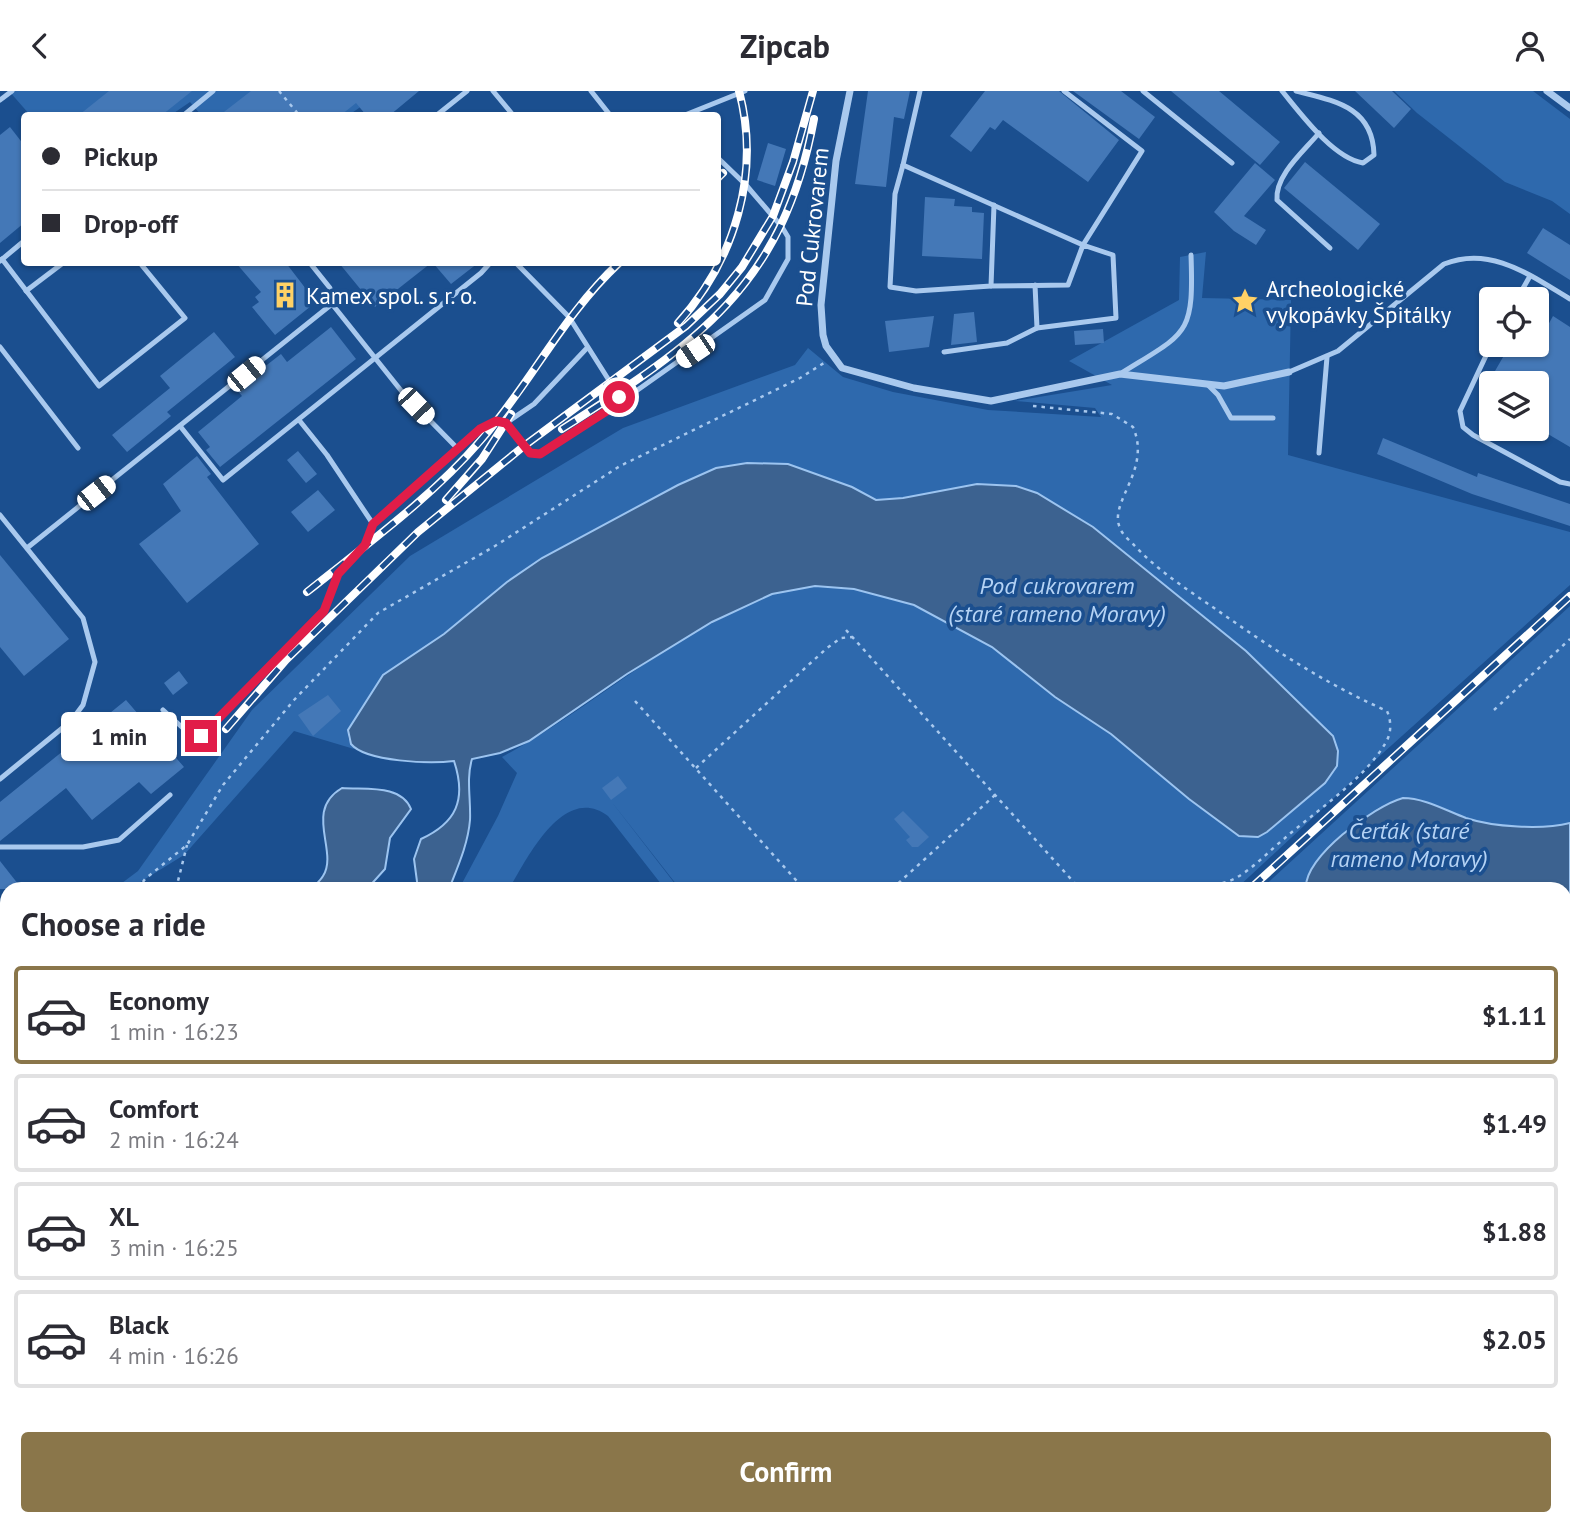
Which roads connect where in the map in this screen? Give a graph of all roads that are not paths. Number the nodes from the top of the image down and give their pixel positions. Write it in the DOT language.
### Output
graph roads {
  1 [pos="12,91"];
  2 [pos="213,91"];
  3 [pos="467,91"];
  4 [pos="591,91"];
  5 [pos="725,91"];
  6 [pos="745,91"];
  7 [pos="850,91"];
  8 [pos="920,91"];
  9 [pos="1064,91"];
  10 [pos="1143,91"];
  11 [pos="1282,91"];
  12 [pos="1296,91"];
  13 [pos="1547,91"];
  14 [pos="496,92"];
  15 [pos="733,96"];
  16 [pos="0,100"];
  17 [pos="1570,108"];
  18 [pos="192,109"];
  19 [pos="188,112"];
  20 [pos="194,112"];
  21 [pos="441,112"];
  22 [pos="511,112"];
  23 [pos="608,112"];
  24 [pos="693,112"];
  25 [pos="1319,133"];
  26 [pos="721,161"];
  27 [pos="1232,163"];
  28 [pos="903,165"];
  29 [pos="994,205"];
  30 [pos="21,243"];
  31 [pos="1083,245"];
  32 [pos="1331,248"];
  33 [pos="1191,255"];
  34 [pos="1,260"];
  35 [pos="59,266"];
  36 [pos="142,266"];
  37 [pos="312,266"];
  38 [pos="487,266"];
  39 [pos="519,266"];
  40 [pos="1530,276"];
  41 [pos="1035,285"];
  42 [pos="991,286"];
  43 [pos="1524,287"];
  44 [pos="330,288"];
  45 [pos="26,291"];
  46 [pos="1570,299"];
  47 [pos="1037,328"];
  48 [pos="0,347"];
  49 [pos="587,348"];
  50 [pos="944,352"];
  51 [pos="1327,357"];
  52 [pos="1485,357"];
  53 [pos="376,360"];
  54 [pos="1289,372"];
  55 [pos="1120,374"];
  56 [pos="1209,386"];
  57 [pos="622,401"];
  58 [pos="1273,418"];
  59 [pos="299,420"];
  60 [pos="506,423"];
  61 [pos="180,426"];
  62 [pos="78,448"];
  63 [pos="457,448"];
  64 [pos="1319,453"];
  65 [pos="1570,484"];
  66 [pos="0,515"];
  67 [pos="373,524"];
  68 [pos="27,548"];
  69 [pos="163,710"];
  70 [pos="0,779"];
  71 [pos="170,795"];
  72 [pos="0,847"];
  1 -- 16 [label="lane"];
  2 -- 18 [label="lane"];
  3 -- 21 [label="lane"];
  4 -- 23 [label="lane"];
  5 -- 15 [label="lane"];
  6 -- 15 [label="lane"];
  7 -- 55 [label="street, Pod Cukrovarem"];
  8 -- 28 [label="lane"];
  9 -- 31 [label="lane"];
  10 -- 27 [label="lane"];
  11 -- 25 [label="lane"];
  12 -- 25 [label="lane"];
  13 -- 17 [label="street"];
  14 -- 22 [label="lane"];
  15 -- 24 [label="lane"];
  18 -- 19 [label="lane"];
  18 -- 20 [label="lane"];
  25 -- 32 [label="lane"];
  26 -- 57 [label="lane"];
  28 -- 29 [label="lane"];
  28 -- 42 [label="lane"];
  29 -- 31 [label="lane"];
  29 -- 42 [label="lane"];
  30 -- 34 [label="lane"];
  31 -- 41 [label="lane"];
  31 -- 47 [label="lane"];
  33 -- 55 [label="lane"];
  34 -- 45 [label="lane"];
  35 -- 45 [label="lane"];
  36 -- 45 [label="lane"];
  37 -- 44 [label="lane"];
  38 -- 53 [label="lane"];
  39 -- 49 [label="lane"];
  40 -- 43 [label="lane"];
  40 -- 46 [label="lane"];
  40 -- 51 [label="lane"];
  41 -- 42 [label="lane"];
  41 -- 47 [label="lane"];
  47 -- 50 [label="lane"];
  48 -- 62 [label="lane"];
  49 -- 57 [label="lane"];
  49 -- 60 [label="lane"];
  51 -- 54 [label="lane"];
  51 -- 64 [label="lane"];
  52 -- 65 [label="lane"];
  53 -- 59 [label="lane"];
  53 -- 61 [label="lane"];
  53 -- 63 [label="lane"];
  54 -- 56 [label="street"];
  55 -- 56 [label="street"];
  56 -- 58 [label="lane"];
  57 -- 60 [label="lane"];
  59 -- 61 [label="lane"];
  59 -- 67 [label="lane"];
  60 -- 63 [label="lane"];
  61 -- 68 [label="lane"];
  63 -- 67 [label="lane"];
  66 -- 68 [label="lane"];
  67 -- 69 [label="lane"];
  68 -- 70 [label="lane"];
  71 -- 72 [label="lane"];
}
